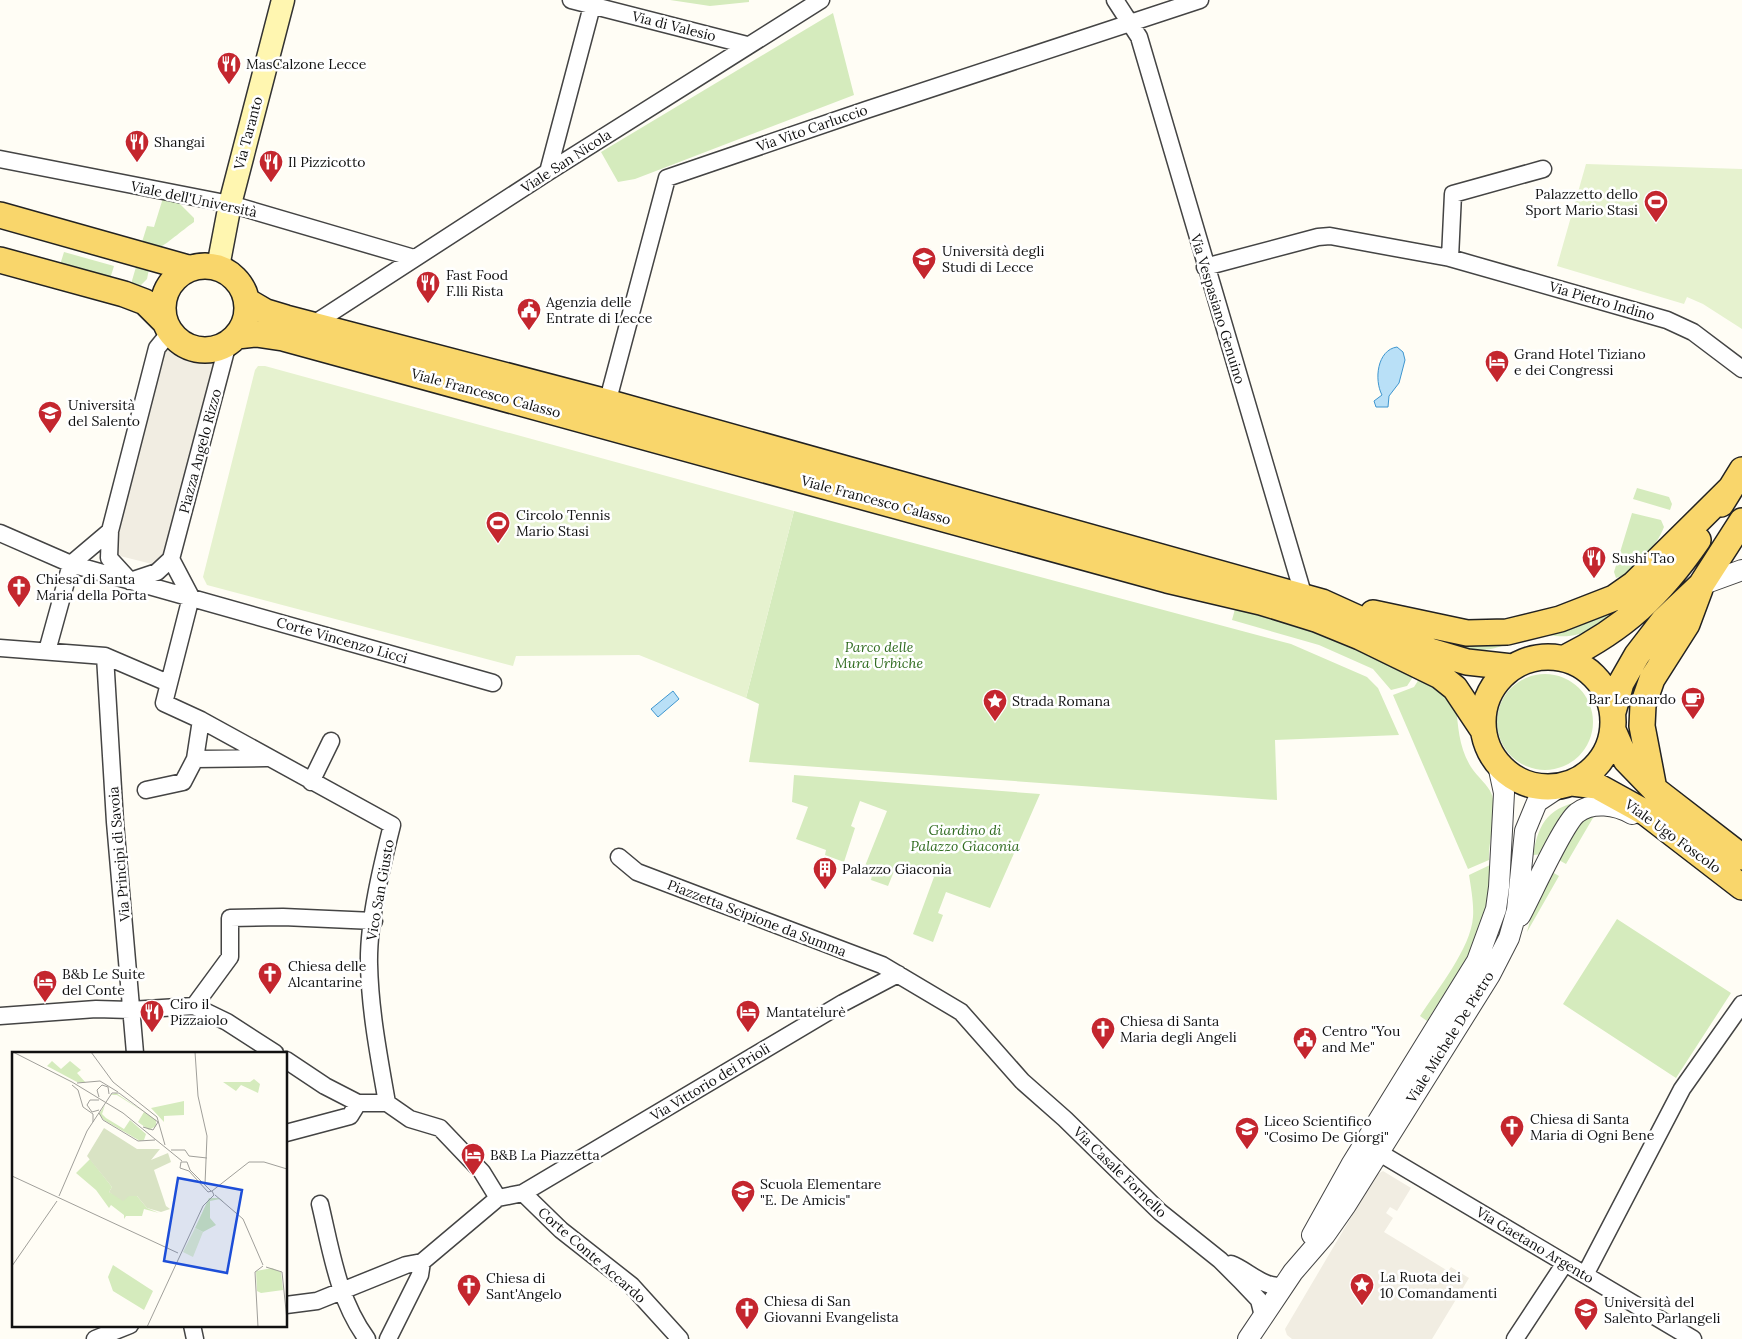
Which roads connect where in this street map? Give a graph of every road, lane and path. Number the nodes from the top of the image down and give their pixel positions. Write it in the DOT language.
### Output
graph roads {
  1 [pos="283,0"];
  2 [pos="572,0"];
  3 [pos="821,0"];
  4 [pos="1115,0"];
  5 [pos="1200,0"];
  6 [pos="592,6"];
  7 [pos="1129,23"];
  8 [pos="747,45"];
  9 [pos="0,158"];
  10 [pos="1543,169"];
  11 [pos="548,172"];
  12 [pos="230,204"];
  13 [pos="0,216"];
  14 [pos="414,258"];
  15 [pos="1450,258"];
  16 [pos="0,260"];
  17 [pos="1205,266"];
  18 [pos="218,267"];
  19 [pos="188,268"];
  20 [pos="247,301"];
  21 [pos="312,325"];
  22 [pos="167,327"];
  23 [pos="232,340"];
  24 [pos="1742,369"];
  25 [pos="604,413"];
  26 [pos="1736,480"];
  27 [pos="1742,521"];
  28 [pos="110,531"];
  29 [pos="0,533"];
  30 [pos="172,559"];
  31 [pos="71,564"];
  32 [pos="1742,570"];
  33 [pos="130,581"];
  34 [pos="1701,585"];
  35 [pos="191,598"];
  36 [pos="1313,599"];
  37 [pos="1526,628"];
  38 [pos="0,648"];
  39 [pos="47,650"];
  40 [pos="105,656"];
  41 [pos="1565,658"];
  42 [pos="1523,662"];
  43 [pos="168,683"];
  44 [pos="493,683"];
  45 [pos="201,720"];
  46 [pos="1613,721"];
  47 [pos="1483,730"];
  48 [pos="331,741"];
  49 [pos="267,758"];
  50 [pos="195,759"];
  51 [pos="1498,765"];
  52 [pos="311,782"];
  53 [pos="1566,784"];
  54 [pos="1654,789"];
  55 [pos="146,790"];
  56 [pos="1678,836"];
  57 [pos="619,857"];
  58 [pos="1742,857"];
  59 [pos="1742,887"];
  60 [pos="374,921"];
  61 [pos="1509,938"];
  62 [pos="898,974"];
  63 [pos="1742,1004"];
  64 [pos="194,1006"];
  65 [pos="130,1010"];
  66 [pos="0,1016"];
  67 [pos="259,1047"];
  68 [pos="135,1052"];
  69 [pos="272,1052"];
  70 [pos="288,1061"];
  71 [pos="1022,1081"];
  72 [pos="358,1103"];
  73 [pos="387,1104"];
  74 [pos="288,1132"];
  75 [pos="1378,1152"];
  76 [pos="523,1193"];
  77 [pos="498,1198"];
  78 [pos="320,1204"];
  79 [pos="1220,1260"];
  80 [pos="422,1262"];
  81 [pos="1565,1263"];
  82 [pos="1585,1275"];
  83 [pos="1289,1278"];
  84 [pos="342,1292"];
  85 [pos="288,1305"];
  86 [pos="1264,1316"];
  87 [pos="129,1326"];
  88 [pos="192,1326"];
  89 [pos="95,1339"];
  90 [pos="195,1339"];
  91 [pos="367,1339"];
  92 [pos="388,1339"];
  93 [pos="680,1339"];
  94 [pos="1248,1339"];
  95 [pos="1515,1339"];
  96 [pos="1693,1339"];
  1 -- 12 [label="main road, Via Taranto"];
  2 -- 6 [label="street, Via di Valesio"];
  3 -- 8 [label="street, Viale San Nicola"];
  4 -- 7 [label="street"];
  5 -- 7 [label="street, Via Vito Carluccio"];
  6 -- 8 [label="street, Via di Valesio"];
  6 -- 11 [label="street"];
  7 -- 17 [label="street, Via Vespasiano Genuino"];
  7 -- 25 [label="street, Via Vito Carluccio"];
  8 -- 11 [label="street, Viale San Nicola"];
  9 -- 12 [label="street, Viale dell'Università"];
  10 -- 15 [label="street"];
  11 -- 14 [label="street, Viale San Nicola"];
  12 -- 14 [label="street, Viale dell'Università"];
  12 -- 18 [label="main road, Via Taranto"];
  13 -- 19 [label="main road"];
  14 -- 21 [label="street, Viale San Nicola"];
  15 -- 17 [label="street, Via Pietro Indino"];
  15 -- 24 [label="street, Via Pietro Indino"];
  16 -- 22 [label="main road"];
  17 -- 36 [label="street, Via Vespasiano Genuino"];
  18 -- 19 [label="main road"];
  18 -- 20 [label="main road"];
  19 -- 22 [label="main road"];
  20 -- 21 [label="main road, Viale Francesco Calasso"];
  20 -- 23 [label="main road"];
  21 -- 25 [label="main road, Viale Francesco Calasso"];
  22 -- 23 [label="main road"];
  22 -- 28 [label="street"];
  23 -- 25 [label="main road, Viale Francesco Calasso"];
  23 -- 30 [label="street, Piazza Angelo Rizzo"];
  25 -- 36 [label="main road, Viale Francesco Calasso"];
  25 -- 47 [label="main road, Viale Francesco Calasso"];
  26 -- 37 [label="main road"];
  26 -- 41 [label="main road"];
  27 -- 34 [label="main road"];
  28 -- 31 [label="street"];
  28 -- 33 [label="street"];
  29 -- 31 [label="street"];
  30 -- 33 [label="street"];
  30 -- 35 [label="street"];
  31 -- 33 [label="street"];
  31 -- 39 [label="street"];
  32 -- 34 [label="street"];
  33 -- 35 [label="street"];
  34 -- 46 [label="main road"];
  34 -- 54 [label="main road"];
  35 -- 43 [label="street"];
  35 -- 44 [label="street, Corte Vincenzo Licci"];
  36 -- 37 [label="main road"];
  36 -- 42 [label="main road, Viale Francesco Calasso"];
  37 -- 42 [label="main road"];
  38 -- 39 [label="street"];
  39 -- 40 [label="street"];
  40 -- 43 [label="street"];
  40 -- 65 [label="street, Via Principi di Savoia"];
  41 -- 42 [label="main road"];
  41 -- 46 [label="main road"];
  42 -- 47 [label="main road"];
  43 -- 45 [label="street"];
  45 -- 49 [label="street"];
  45 -- 50 [label="street"];
  46 -- 53 [label="main road"];
  46 -- 54 [label="main road, Viale Ugo Foscolo"];
  47 -- 51 [label="main road"];
  48 -- 52 [label="street"];
  49 -- 50 [label="street"];
  49 -- 52 [label="street"];
  50 -- 55 [label="street"];
  51 -- 53 [label="main road"];
  51 -- 83 [label="street, Viale Michele De Pietro"];
  52 -- 60 [label="street, Vico San Giusto"];
  53 -- 56 [label="main road, Viale Ugo Foscolo"];
  53 -- 61 [label="street, Viale Michele De Pietro"];
  54 -- 58 [label="main road, Viale Ugo Foscolo"];
  56 -- 59 [label="main road, Viale Ugo Foscolo"];
  56 -- 61 [label="street"];
  57 -- 62 [label="street, Piazzetta Scipione da Summa"];
  60 -- 64 [label="street"];
  60 -- 73 [label="street, Vico San Giusto"];
  61 -- 75 [label="street, Viale Michele De Pietro"];
  62 -- 71 [label="street, Piazzetta Scipione da Summa"];
  62 -- 76 [label="street, Via Vittorio dei Prioli"];
  63 -- 82 [label="street"];
  64 -- 65 [label="street"];
  64 -- 67 [label="street"];
  65 -- 66 [label="street"];
  65 -- 68 [label="street, Via Principi di Savoia"];
  67 -- 69 [label="street"];
  70 -- 72 [label="street"];
  71 -- 79 [label="street, Via Casale Fornello"];
  72 -- 73 [label="street"];
  72 -- 74 [label="street"];
  73 -- 77 [label="street"];
  75 -- 81 [label="street, Via Gaetano Argento"];
  75 -- 83 [label="street, Viale Michele De Pietro"];
  76 -- 77 [label="street, Via Vittorio dei Prioli"];
  76 -- 93 [label="street, Corte Conte Accardo"];
  77 -- 80 [label="street"];
  78 -- 84 [label="street"];
  79 -- 83 [label="street, Via Casale Fornello"];
  79 -- 86 [label="street, Via Casale Fornello"];
  80 -- 84 [label="street"];
  80 -- 92 [label="street"];
  81 -- 82 [label="street, Via Gaetano Argento"];
  81 -- 95 [label="street"];
  82 -- 96 [label="street, Via Gaetano Argento"];
  83 -- 86 [label="street, Viale Michele De Pietro"];
  84 -- 85 [label="street"];
  84 -- 91 [label="street"];
  86 -- 94 [label="street, Viale Michele De Pietro"];
  87 -- 89 [label="street"];
  88 -- 90 [label="street"];
}
